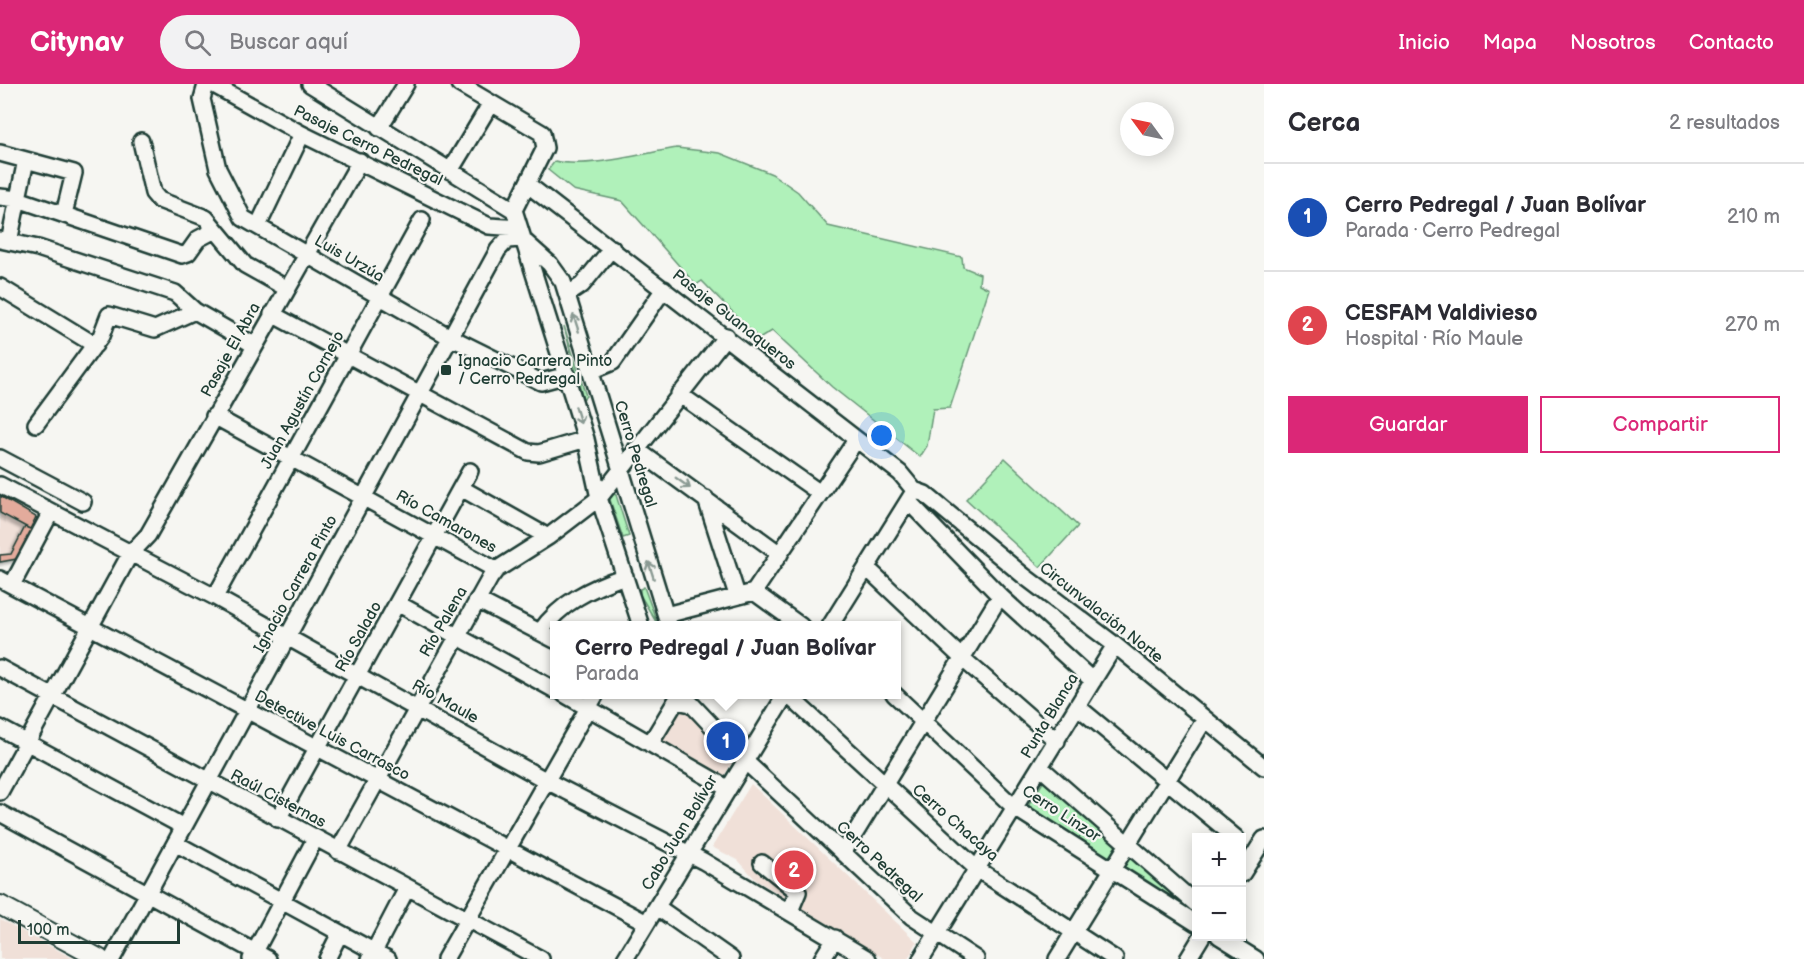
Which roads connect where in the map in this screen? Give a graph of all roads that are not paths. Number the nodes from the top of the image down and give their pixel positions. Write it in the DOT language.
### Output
graph roads {
  1 [pos="310,84"];
  2 [pos="406,84"];
  3 [pos="459,84"];
  4 [pos="206,85"];
  5 [pos="491,103"];
  6 [pos="379,128"];
  7 [pos="302,134"];
  8 [pos="141,141"];
  9 [pos="0,153"];
  10 [pos="26,160"];
  11 [pos="360,161"];
  12 [pos="450,171"];
  13 [pos="527,184"];
  14 [pos="0,197"];
  15 [pos="18,199"];
  16 [pos="514,210"];
  17 [pos="64,214"];
  18 [pos="422,220"];
  19 [pos="258,226"];
  20 [pos="215,230"];
  21 [pos="520,234"];
  22 [pos="4,241"];
  23 [pos="612,248"];
  24 [pos="305,254"];
  25 [pos="0,287"];
  26 [pos="286,288"];
  27 [pos="664,289"];
  28 [pos="567,295"];
  29 [pos="380,297"];
  30 [pos="195,311"];
  31 [pos="272,314"];
  32 [pos="726,336"];
  33 [pos="450,337"];
  34 [pos="95,345"];
  35 [pos="254,345"];
  36 [pos="348,355"];
  37 [pos="591,371"];
  38 [pos="567,375"];
  39 [pos="420,393"];
  40 [pos="679,394"];
  41 [pos="214,416"];
  42 [pos="36,424"];
  43 [pos="586,439"];
  44 [pos="856,440"];
  45 [pos="636,449"];
  46 [pos="291,458"];
  47 [pos="5,460"];
  48 [pos="620,470"];
  49 [pos="470,471"];
  50 [pos="0,483"];
  51 [pos="461,488"];
  52 [pos="820,493"];
  53 [pos="911,496"];
  54 [pos="363,497"];
  55 [pos="599,498"];
  56 [pos="706,500"];
  57 [pos="83,502"];
  58 [pos="51,512"];
  59 [pos="435,536"];
  60 [pos="548,537"];
  61 [pos="130,554"];
  62 [pos="780,554"];
  63 [pos="867,568"];
  64 [pos="496,570"];
  65 [pos="625,576"];
  66 [pos="6,582"];
  67 [pos="754,592"];
  68 [pos="737,595"];
  69 [pos="1000,596"];
  70 [pos="215,597"];
  71 [pos="477,600"];
  72 [pos="398,603"];
  73 [pos="667,620"];
  74 [pos="639,621"];
  75 [pos="794,621"];
  76 [pos="833,621"];
  77 [pos="90,627"];
  78 [pos="540,632"];
  79 [pos="457,635"];
  80 [pos="287,637"];
  81 [pos="550,637"];
  82 [pos="1115,645"];
  83 [pos="962,658"];
  84 [pos="0,668"];
  85 [pos="358,675"];
  86 [pos="1093,681"];
  87 [pos="550,687"];
  88 [pos="52,697"];
  89 [pos="683,699"];
  90 [pos="688,699"];
  91 [pos="781,699"];
  92 [pos="786,699"];
  93 [pos="899,699"];
  94 [pos="592,702"];
  95 [pos="1078,706"];
  96 [pos="417,707"];
  97 [pos="247,711"];
  98 [pos="1206,719"];
  99 [pos="923,722"];
  100 [pos="0,728"];
  101 [pos="1056,741"];
  102 [pos="27,742"];
  103 [pos="650,744"];
  104 [pos="318,748"];
  105 [pos="745,761"];
  106 [pos="1040,767"];
  107 [pos="1264,767"];
  108 [pos="376,780"];
  109 [pos="1168,780"];
  110 [pos="547,781"];
  111 [pos="208,782"];
  112 [pos="884,786"];
  113 [pos="727,788"];
  114 [pos="0,792"];
  115 [pos="1015,808"];
  116 [pos="0,813"];
  117 [pos="279,819"];
  118 [pos="184,827"];
  119 [pos="1231,833"];
  120 [pos="315,839"];
  121 [pos="1264,839"];
  122 [pos="175,843"];
  123 [pos="1129,843"];
  124 [pos="1246,847"];
  125 [pos="506,850"];
  126 [pos="338,851"];
  127 [pos="843,853"];
  128 [pos="690,854"];
  129 [pos="1259,858"];
  130 [pos="762,863"];
  131 [pos="977,869"];
  132 [pos="1113,869"];
  133 [pos="1246,870"];
  134 [pos="407,888"];
  135 [pos="147,893"];
  136 [pos="1192,900"];
  137 [pos="282,901"];
  138 [pos="0,905"];
  139 [pos="657,907"];
  140 [pos="790,911"];
  141 [pos="466,919"];
  142 [pos="1192,920"];
  143 [pos="647,923"];
  144 [pos="1074,932"];
  145 [pos="340,933"];
  146 [pos="937,934"];
  147 [pos="835,939"];
  148 [pos="1199,941"];
  149 [pos="1227,941"];
  150 [pos="372,955"];
  151 [pos="258,957"];
  152 [pos="100,959"];
  153 [pos="112,959"];
  154 [pos="327,959"];
  155 [pos="388,959"];
  156 [pos="446,959"];
  157 [pos="541,959"];
  158 [pos="625,959"];
  159 [pos="731,959"];
  160 [pos="822,959"];
  161 [pos="868,959"];
  162 [pos="921,959"];
  163 [pos="976,959"];
  164 [pos="1057,959"];
  165 [pos="1115,959"];
  166 [pos="1188,959"];
  167 [pos="1256,959"];
  1 -- 6 [label="street"];
  2 -- 6 [label="street"];
  3 -- 5 [label="street"];
  4 -- 7 [label="street, Pasaje Cerro Pedregal"];
  4 -- 19 [label="street, Luis Urzúa"];
  5 -- 12 [label="street"];
  5 -- 13 [label="street"];
  6 -- 12 [label="street"];
  7 -- 11 [label="street, Pasaje Cerro Pedregal"];
  7 -- 19 [label="street"];
  8 -- 20 [label="street"];
  9 -- 10 [label="street"];
  10 -- 15 [label="street"];
  10 -- 17 [label="street"];
  11 -- 21 [label="street, Pasaje Cerro Pedregal"];
  11 -- 24 [label="street, Pasaje El Abra"];
  12 -- 16 [label="street"];
  13 -- 16 [label="street"];
  13 -- 23 [label="street, Pasaje Guanaqueros"];
  14 -- 15 [label="street"];
  15 -- 17 [label="street"];
  15 -- 22 [label="street"];
  16 -- 21 [label="street"];
  17 -- 20 [label="street"];
  18 -- 29 [label="street, Juan Agustín Cornejo"];
  19 -- 24 [label="street, Luis Urzúa"];
  20 -- 26 [label="street"];
  21 -- 28 [label="street, Cerro Pedregal"];
  21 -- 33 [label="street, Ignacio Carrera Pinto"];
  21 -- 38 [label="street"];
  22 -- 30 [label="street"];
  23 -- 27 [label="street, Pasaje Guanaqueros"];
  23 -- 28 [label="street"];
  24 -- 26 [label="street, Pasaje El Abra"];
  24 -- 29 [label="street, Luis Urzúa"];
  25 -- 34 [label="street"];
  26 -- 31 [label="street, Pasaje El Abra"];
  27 -- 32 [label="street, Pasaje Guanaqueros"];
  27 -- 37 [label="street"];
  37 -- 28 [label="street, Cerro Pedregal, one-way"];
  29 -- 33 [label="street, Luis Urzúa"];
  29 -- 36 [label="street, Juan Agustín Cornejo"];
  30 -- 34 [label="street"];
  30 -- 35 [label="street"];
  31 -- 35 [label="street, Pasaje El Abra"];
  31 -- 36 [label="street"];
  32 -- 40 [label="street, Río Camarones"];
  32 -- 44 [label="street, Pasaje Guanaqueros"];
  33 -- 38 [label="street, Luis Urzúa"];
  33 -- 39 [label="street, Ignacio Carrera Pinto"];
  34 -- 42 [label="street"];
  35 -- 41 [label="street, Pasaje El Abra"];
  36 -- 39 [label="street"];
  36 -- 46 [label="street, Juan Agustín Cornejo"];
  37 -- 48 [label="street, Cerro Pedregal"];
  38 -- 43 [label="street, one-way"];
  39 -- 43 [label="street"];
  39 -- 54 [label="street, Ignacio Carrera Pinto"];
  40 -- 45 [label="street, Río Camarones"];
  40 -- 52 [label="street"];
  41 -- 46 [label="street, Río Camarones"];
  41 -- 61 [label="street, Pasaje El Abra"];
  43 -- 55 [label="street"];
  44 -- 52 [label="street"];
  44 -- 53 [label="street, Pasaje Guanaqueros"];
  45 -- 48 [label="street, Río Camarones"];
  45 -- 56 [label="street, one-way"];
  46 -- 54 [label="street, Río Camarones"];
  46 -- 70 [label="street, Juan Agustín Cornejo"];
  47 -- 50 [label="street"];
  47 -- 57 [label="street"];
  48 -- 55 [label="street, Río Camarones"];
  73 -- 48 [label="street, Cerro Pedregal, one-way"];
  49 -- 51 [label="street, Río Salado"];
  50 -- 58 [label="street, Río Maule"];
  51 -- 59 [label="street, Río Salado"];
  51 -- 60 [label="street"];
  52 -- 62 [label="street"];
  53 -- 63 [label="street"];
  53 -- 69 [label="street, Pasaje Guanaqueros"];
  53 -- 82 [label="street, Circunvalación Norte"];
  54 -- 59 [label="street, Río Camarones"];
  54 -- 80 [label="street, Ignacio Carrera Pinto"];
  55 -- 60 [label="street, Río Camarones"];
  55 -- 65 [label="street"];
  56 -- 62 [label="street"];
  56 -- 68 [label="street"];
  58 -- 61 [label="street, Río Maule"];
  58 -- 66 [label="street"];
  59 -- 64 [label="street, Río Camarones"];
  59 -- 72 [label="street, Río Salado"];
  60 -- 64 [label="street, Río Camarones"];
  61 -- 70 [label="street, Río Maule"];
  61 -- 77 [label="street, Pasaje El Abra"];
  62 -- 67 [label="street"];
  63 -- 76 [label="street"];
  63 -- 83 [label="street"];
  64 -- 71 [label="street, Río Palena"];
  65 -- 74 [label="street"];
  65 -- 78 [label="street"];
  66 -- 77 [label="street, Detective Luis Carrasco"];
  67 -- 68 [label="street"];
  67 -- 75 [label="street"];
  68 -- 73 [label="street"];
  69 -- 83 [label="street"];
  69 -- 86 [label="street, Pasaje Guanaqueros"];
  70 -- 80 [label="street, Río Maule"];
  71 -- 78 [label="street"];
  71 -- 79 [label="street, Río Palena"];
  72 -- 79 [label="street"];
  72 -- 85 [label="street, Río Salado"];
  77 -- 88 [label="street, Pasaje El Abra"];
  77 -- 97 [label="street, Detective Luis Carrasco"];
  78 -- 81 [label="street"];
  79 -- 87 [label="street"];
  79 -- 96 [label="street, Río Palena"];
  80 -- 85 [label="street, Río Maule"];
  80 -- 97 [label="street, Ignacio Carrera Pinto"];
  82 -- 86 [label="street, Punta Blanca"];
  82 -- 98 [label="street, Circunvalación Norte"];
  83 -- 99 [label="street"];
  83 -- 101 [label="street"];
  84 -- 88 [label="street, Raúl Cisternas"];
  85 -- 96 [label="street, Río Maule"];
  85 -- 104 [label="street, Río Salado"];
  86 -- 95 [label="street, Punta Blanca"];
  88 -- 102 [label="street, Pasaje El Abra"];
  88 -- 111 [label="street, Raúl Cisternas"];
  89 -- 103 [label="street"];
  90 -- 105 [label="street, Cerro Pedregal"];
  91 -- 105 [label="street, Cabo Juan Bolívar"];
  92 -- 112 [label="street, Cerro Chacaya"];
  93 -- 99 [label="street, Cerro Linzor"];
  94 -- 103 [label="street"];
  94 -- 110 [label="street"];
  95 -- 101 [label="street, Punta Blanca"];
  95 -- 109 [label="street"];
  96 -- 108 [label="street, Río Palena"];
  96 -- 110 [label="street, Río Maule"];
  97 -- 104 [label="street, Detective Luis Carrasco"];
  97 -- 111 [label="street, Ignacio Carrera Pinto"];
  98 -- 107 [label="street, Circunvalación Norte"];
  98 -- 109 [label="street"];
  99 -- 112 [label="street"];
  99 -- 115 [label="street, Cerro Linzor"];
  100 -- 102 [label="street"];
  101 -- 106 [label="street, Punta Blanca"];
  102 -- 114 [label="street, Pasaje El Abra"];
  102 -- 118 [label="street"];
  103 -- 113 [label="street"];
  104 -- 108 [label="street, Detective Luis Carrasco"];
  104 -- 117 [label="street, Río Salado"];
  105 -- 113 [label="street, Cabo Juan Bolívar"];
  105 -- 127 [label="street, Cerro Pedregal"];
  106 -- 115 [label="street, Punta Blanca"];
  106 -- 123 [label="street"];
  108 -- 125 [label="street, Detective Luis Carrasco"];
  108 -- 126 [label="street, Río Palena"];
  109 -- 119 [label="street"];
  109 -- 123 [label="street"];
  110 -- 125 [label="street"];
  110 -- 128 [label="street, Río Maule"];
  111 -- 117 [label="street, Raúl Cisternas"];
  111 -- 118 [label="street, Ignacio Carrera Pinto"];
  112 -- 127 [label="street"];
  112 -- 131 [label="street, Cerro Chacaya"];
  113 -- 128 [label="street, Cabo Juan Bolívar"];
  115 -- 131 [label="street, Punta Blanca"];
  115 -- 132 [label="street, Cerro Linzor"];
  116 -- 135 [label="street"];
  117 -- 120 [label="street, Raúl Cisternas"];
  118 -- 122 [label="street, Ignacio Carrera Pinto"];
  120 -- 126 [label="street, Raúl Cisternas"];
  120 -- 137 [label="street"];
  121 -- 129 [label="street"];
  122 -- 135 [label="street, Ignacio Carrera Pinto"];
  122 -- 137 [label="street"];
  123 -- 132 [label="street"];
  123 -- 136 [label="street"];
  124 -- 129 [label="street"];
  125 -- 141 [label="street"];
  125 -- 143 [label="street, Detective Luis Carrasco"];
  126 -- 134 [label="street, Raúl Cisternas"];
  127 -- 146 [label="street, Cerro Pedregal"];
  128 -- 139 [label="street, Cabo Juan Bolívar"];
  128 -- 140 [label="street, Río Maule"];
  129 -- 133 [label="street"];
  130 -- 140 [label="street"];
  131 -- 144 [label="street, Cerro Chacaya"];
  131 -- 146 [label="street, Punta Blanca"];
  132 -- 142 [label="street, Cerro Linzor"];
  132 -- 144 [label="street"];
  134 -- 141 [label="street, Raúl Cisternas"];
  134 -- 150 [label="street"];
  135 -- 151 [label="street"];
  135 -- 153 [label="street, Ignacio Carrera Pinto"];
  137 -- 145 [label="street"];
  137 -- 151 [label="street"];
  138 -- 152 [label="main road"];
  139 -- 143 [label="street, Cabo Juan Bolívar"];
  139 -- 159 [label="street"];
  140 -- 147 [label="street, Río Maule"];
  141 -- 156 [label="street"];
  141 -- 157 [label="street, Raúl Cisternas"];
  143 -- 158 [label="street, Cabo Juan Bolívar"];
  144 -- 164 [label="street"];
  144 -- 165 [label="street, Cerro Chacaya"];
  145 -- 150 [label="street"];
  145 -- 154 [label="street"];
  146 -- 162 [label="street, Punta Blanca"];
  146 -- 163 [label="street, Cerro Pedregal"];
  147 -- 160 [label="street"];
  147 -- 161 [label="street, Río Maule"];
  148 -- 166 [label="street"];
  149 -- 167 [label="street"];
  150 -- 155 [label="street"];
}
